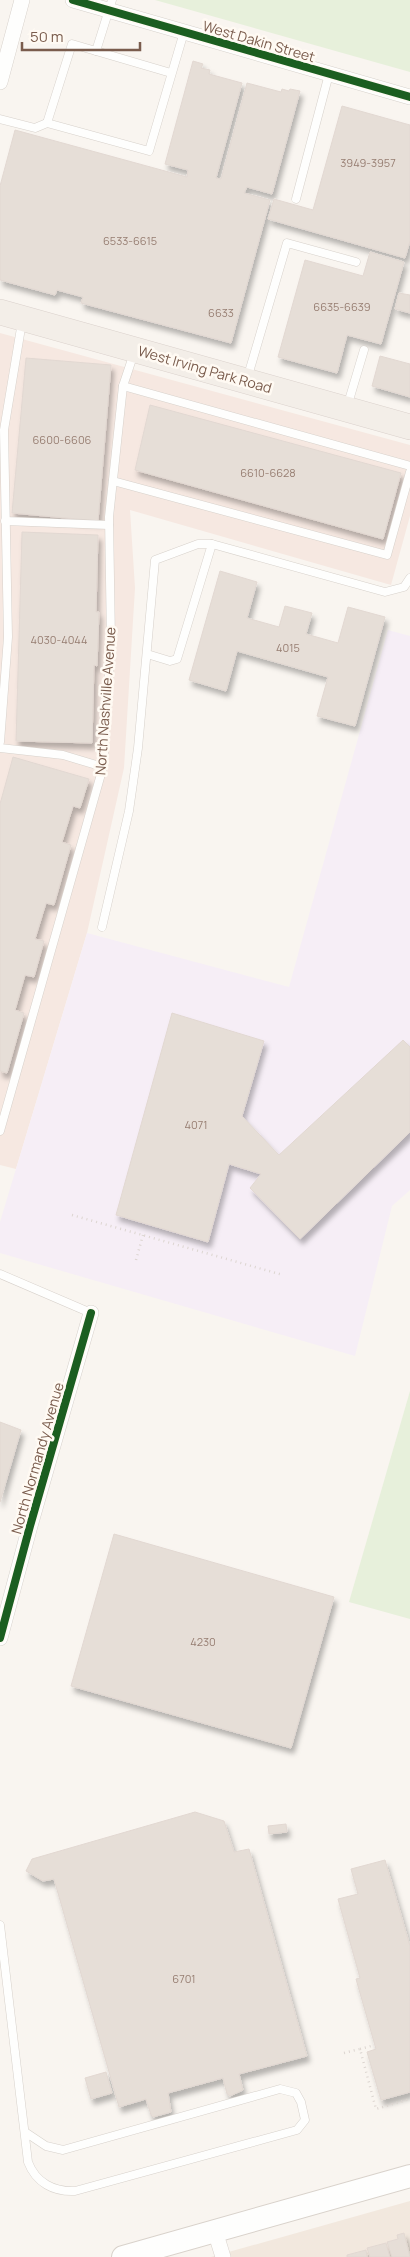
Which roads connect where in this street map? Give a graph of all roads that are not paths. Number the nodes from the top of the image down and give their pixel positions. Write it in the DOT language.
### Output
graph roads {
  1 [pos="22,0"];
  2 [pos="73,0"];
  3 [pos="111,5"];
  4 [pos="184,32"];
  5 [pos="96,51"];
  6 [pos="172,73"];
  7 [pos="329,74"];
  8 [pos="0,82"];
  9 [pos="410,97"];
  10 [pos="0,119"];
  11 [pos="47,123"];
  12 [pos="296,199"];
  13 [pos="356,262"];
  14 [pos="11,315"];
  15 [pos="135,350"];
  16 [pos="364,350"];
  17 [pos="246,381"];
  18 [pos="123,386"];
  19 [pos="346,409"];
  20 [pos="410,427"];
  21 [pos="410,466"];
  22 [pos="410,472"];
  23 [pos="113,481"];
  24 [pos="6,521"];
  25 [pos="109,525"];
  26 [pos="212,544"];
  27 [pos="410,578"];
  28 [pos="147,654"];
  29 [pos="0,742"];
  30 [pos="0,748"];
  31 [pos="103,767"];
  32 [pos="102,927"];
  33 [pos="0,1131"];
  34 [pos="0,1274"];
  35 [pos="91,1314"];
  36 [pos="0,1638"];
  37 [pos="0,1925"];
  38 [pos="25,2132"];
  39 [pos="410,2176"];
  40 [pos="215,2231"];
  41 [pos="123,2257"];
  42 [pos="223,2257"];
  1 -- 8 [label="street"];
  2 -- 3 [label="street, West Dakin Street"];
  3 -- 4 [label="street, West Dakin Street"];
  3 -- 5 [label="lane"];
  4 -- 6 [label="lane"];
  4 -- 7 [label="street, West Dakin Street"];
  5 -- 6 [label="lane"];
  5 -- 11 [label="lane"];
  6 -- 11 [label="lane"];
  7 -- 9 [label="street, West Dakin Street"];
  7 -- 12 [label="lane"];
  10 -- 11 [label="lane"];
  13 -- 17 [label="lane"];
  14 -- 15 [label="main road, West Irving Park Road"];
  14 -- 24 [label="lane"];
  15 -- 17 [label="main road, West Irving Park Road"];
  15 -- 18 [label="lane, North Nashville Avenue"];
  16 -- 19 [label="lane"];
  17 -- 19 [label="main road, West Irving Park Road"];
  18 -- 21 [label="lane"];
  18 -- 23 [label="lane, North Nashville Avenue"];
  19 -- 20 [label="main road, West Irving Park Road"];
  22 -- 23 [label="lane"];
  23 -- 25 [label="lane, North Nashville Avenue"];
  24 -- 25 [label="lane"];
  24 -- 29 [label="lane"];
  25 -- 31 [label="lane, North Nashville Avenue"];
  26 -- 27 [label="lane"];
  26 -- 28 [label="lane"];
  26 -- 28 [label="lane"];
  28 -- 32 [label="lane"];
  30 -- 31 [label="lane"];
  31 -- 33 [label="lane, North Nashville Avenue"];
  34 -- 35 [label="lane"];
  35 -- 36 [label="street, North Normandy Avenue"];
  37 -- 38 [label="lane"];
  38 -- 38 [label="lane"];
  39 -- 40 [label="main road"];
  40 -- 41 [label="main road"];
  40 -- 42 [label="street"];
}
